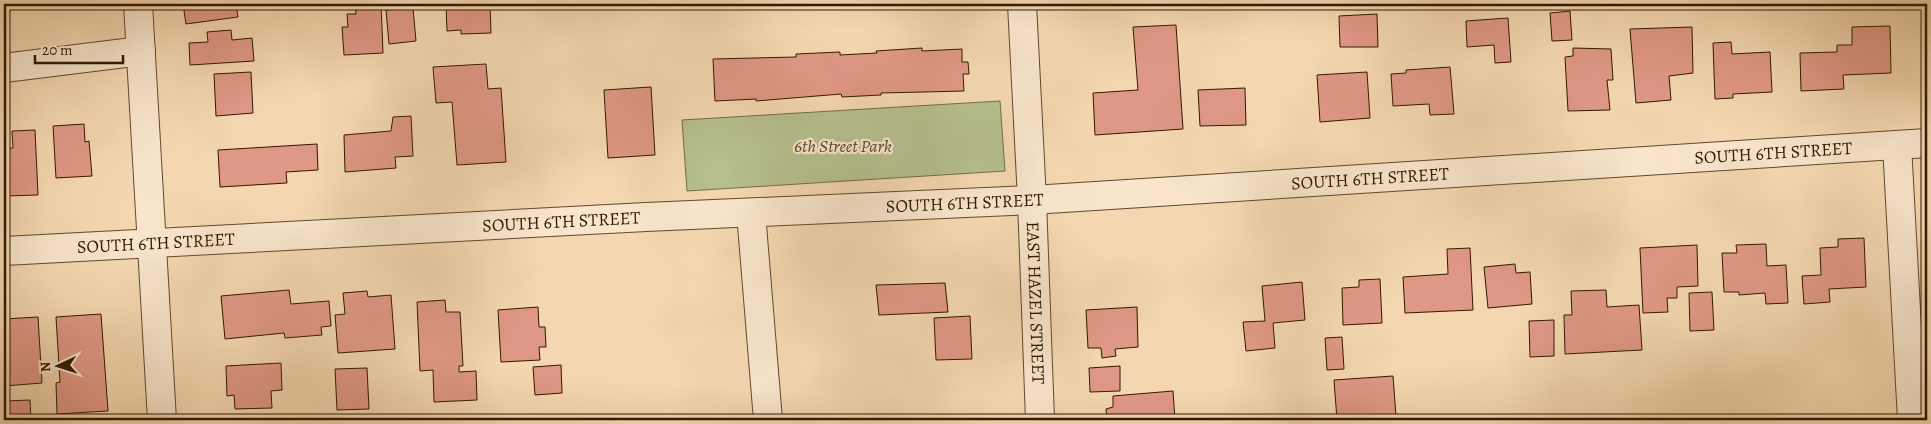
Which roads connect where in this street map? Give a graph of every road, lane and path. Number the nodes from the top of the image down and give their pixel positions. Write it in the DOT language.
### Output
graph roads {
  1 [pos="138,4"];
  2 [pos="1022,4"];
  3 [pos="142,51"];
  4 [pos="4,68"];
  5 [pos="1927,143"];
  6 [pos="1896,145"];
  7 [pos="1032,200"];
  8 [pos="751,212"];
  9 [pos="154,243"];
  10 [pos="4,252"];
  11 [pos="162,420"];
  12 [pos="768,420"];
  13 [pos="1040,420"];
  14 [pos="1912,420"];
  1 -- 3 [label="street"];
  2 -- 7 [label="street, EAST HAZEL STREET"];
  3 -- 4 [label="street"];
  3 -- 9 [label="street"];
  5 -- 6 [label="street, SOUTH 6TH STREET"];
  6 -- 7 [label="street, SOUTH 6TH STREET"];
  6 -- 14 [label="street"];
  7 -- 8 [label="street, SOUTH 6TH STREET"];
  7 -- 13 [label="street, EAST HAZEL STREET"];
  8 -- 9 [label="street, SOUTH 6TH STREET"];
  8 -- 12 [label="street"];
  9 -- 10 [label="street, SOUTH 6TH STREET"];
  9 -- 11 [label="street"];
}
